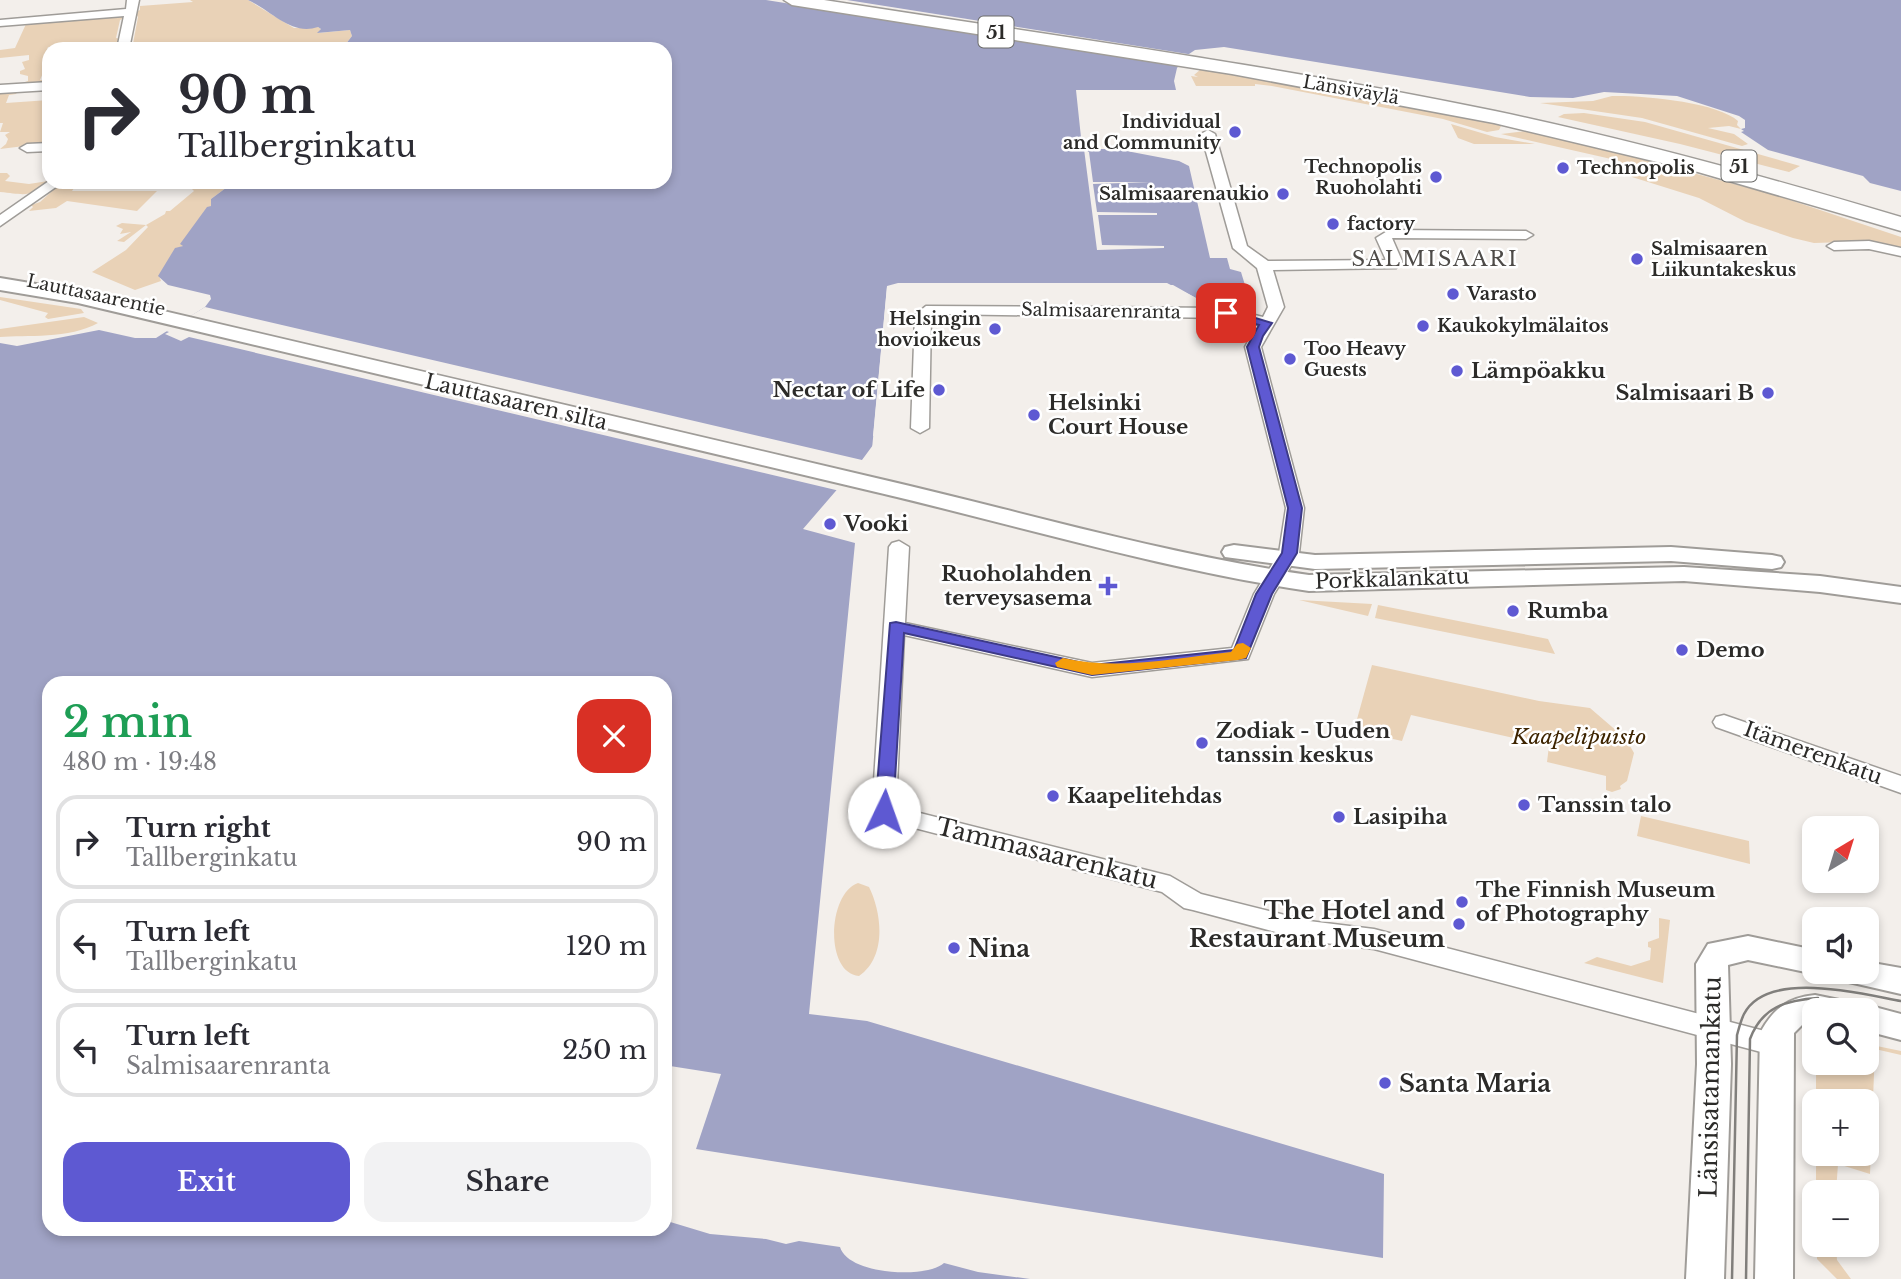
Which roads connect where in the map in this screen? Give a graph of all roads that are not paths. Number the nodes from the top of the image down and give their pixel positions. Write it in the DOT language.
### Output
graph roads {
  1 [pos="792,0"];
  2 [pos="827,0"];
  3 [pos="132,6"];
  4 [pos="0,23"];
  5 [pos="124,42"];
  6 [pos="1203,62"];
  7 [pos="42,86"];
  8 [pos="0,89"];
  9 [pos="1208,134"];
  10 [pos="42,147"];
  11 [pos="27,148"];
  12 [pos="46,189"];
  13 [pos="1824,200"];
  14 [pos="1901,213"];
  15 [pos="0,222"];
  16 [pos="1901,224"];
  17 [pos="1901,231"];
  18 [pos="1526,234"];
  19 [pos="1834,246"];
  20 [pos="1901,252"];
  21 [pos="1265,266"];
  22 [pos="0,274"];
  23 [pos="0,284"];
  24 [pos="186,319"];
  25 [pos="1266,323"];
  26 [pos="920,428"];
  27 [pos="855,476"];
  28 [pos="900,547"];
  29 [pos="1280,569"];
  30 [pos="1901,579"];
  31 [pos="1901,595"];
  32 [pos="896,627"];
  33 [pos="1724,722"];
  34 [pos="1901,785"];
  35 [pos="1802,959"];
  36 [pos="1879,977"];
  37 [pos="1901,981"];
  38 [pos="1802,1010"];
  39 [pos="1879,1021"];
  40 [pos="1901,1027"];
  41 [pos="1712,1028"];
  42 [pos="1776,1045"];
  43 [pos="1705,1279"];
  44 [pos="1774,1279"];
  1 -- 6 [label="highway, Länsiväylä / 51"];
  2 -- 6 [label="highway, Länsiväylä / 51"];
  3 -- 4 [label="street"];
  3 -- 5 [label="street"];
  6 -- 13 [label="highway, Länsiväylä / 51"];
  6 -- 14 [label="highway, Länsiväylä / 51"];
  7 -- 8 [label="street"];
  9 -- 21 [label="street"];
  10 -- 11 [label="street"];
  12 -- 15 [label="street"];
  13 -- 16 [label="highway, Länsiväylä / 51"];
  13 -- 17 [label="highway"];
  18 -- 21 [label="street"];
  19 -- 20 [label="street"];
  21 -- 25 [label="street"];
  22 -- 24 [label="main road, Lauttasaarentie"];
  23 -- 24 [label="main road, Lauttasaarentie"];
  24 -- 27 [label="main road, Lauttasaaren silta"];
  25 -- 26 [label="street, Salmisaarenranta"];
  25 -- 29 [label="street"];
  27 -- 29 [label="main road, Porkkalankatu"];
  28 -- 32 [label="street"];
  29 -- 30 [label="main road, Porkkalankatu"];
  29 -- 31 [label="main road, Porkkalankatu"];
  29 -- 32 [label="street"];
  32 -- 41 [label="street, Tammasaarenkatu"];
  33 -- 34 [label="street, Itämerenkatu"];
  35 -- 41 [label="main road, Länsisatamankatu"];
  36 -- 37 [label="main road"];
  38 -- 42 [label="main road"];
  39 -- 40 [label="main road"];
  41 -- 42 [label="street, Tammasaarenkatu"];
  41 -- 43 [label="main road, Länsisatamankatu"];
  42 -- 44 [label="main road"];
}
